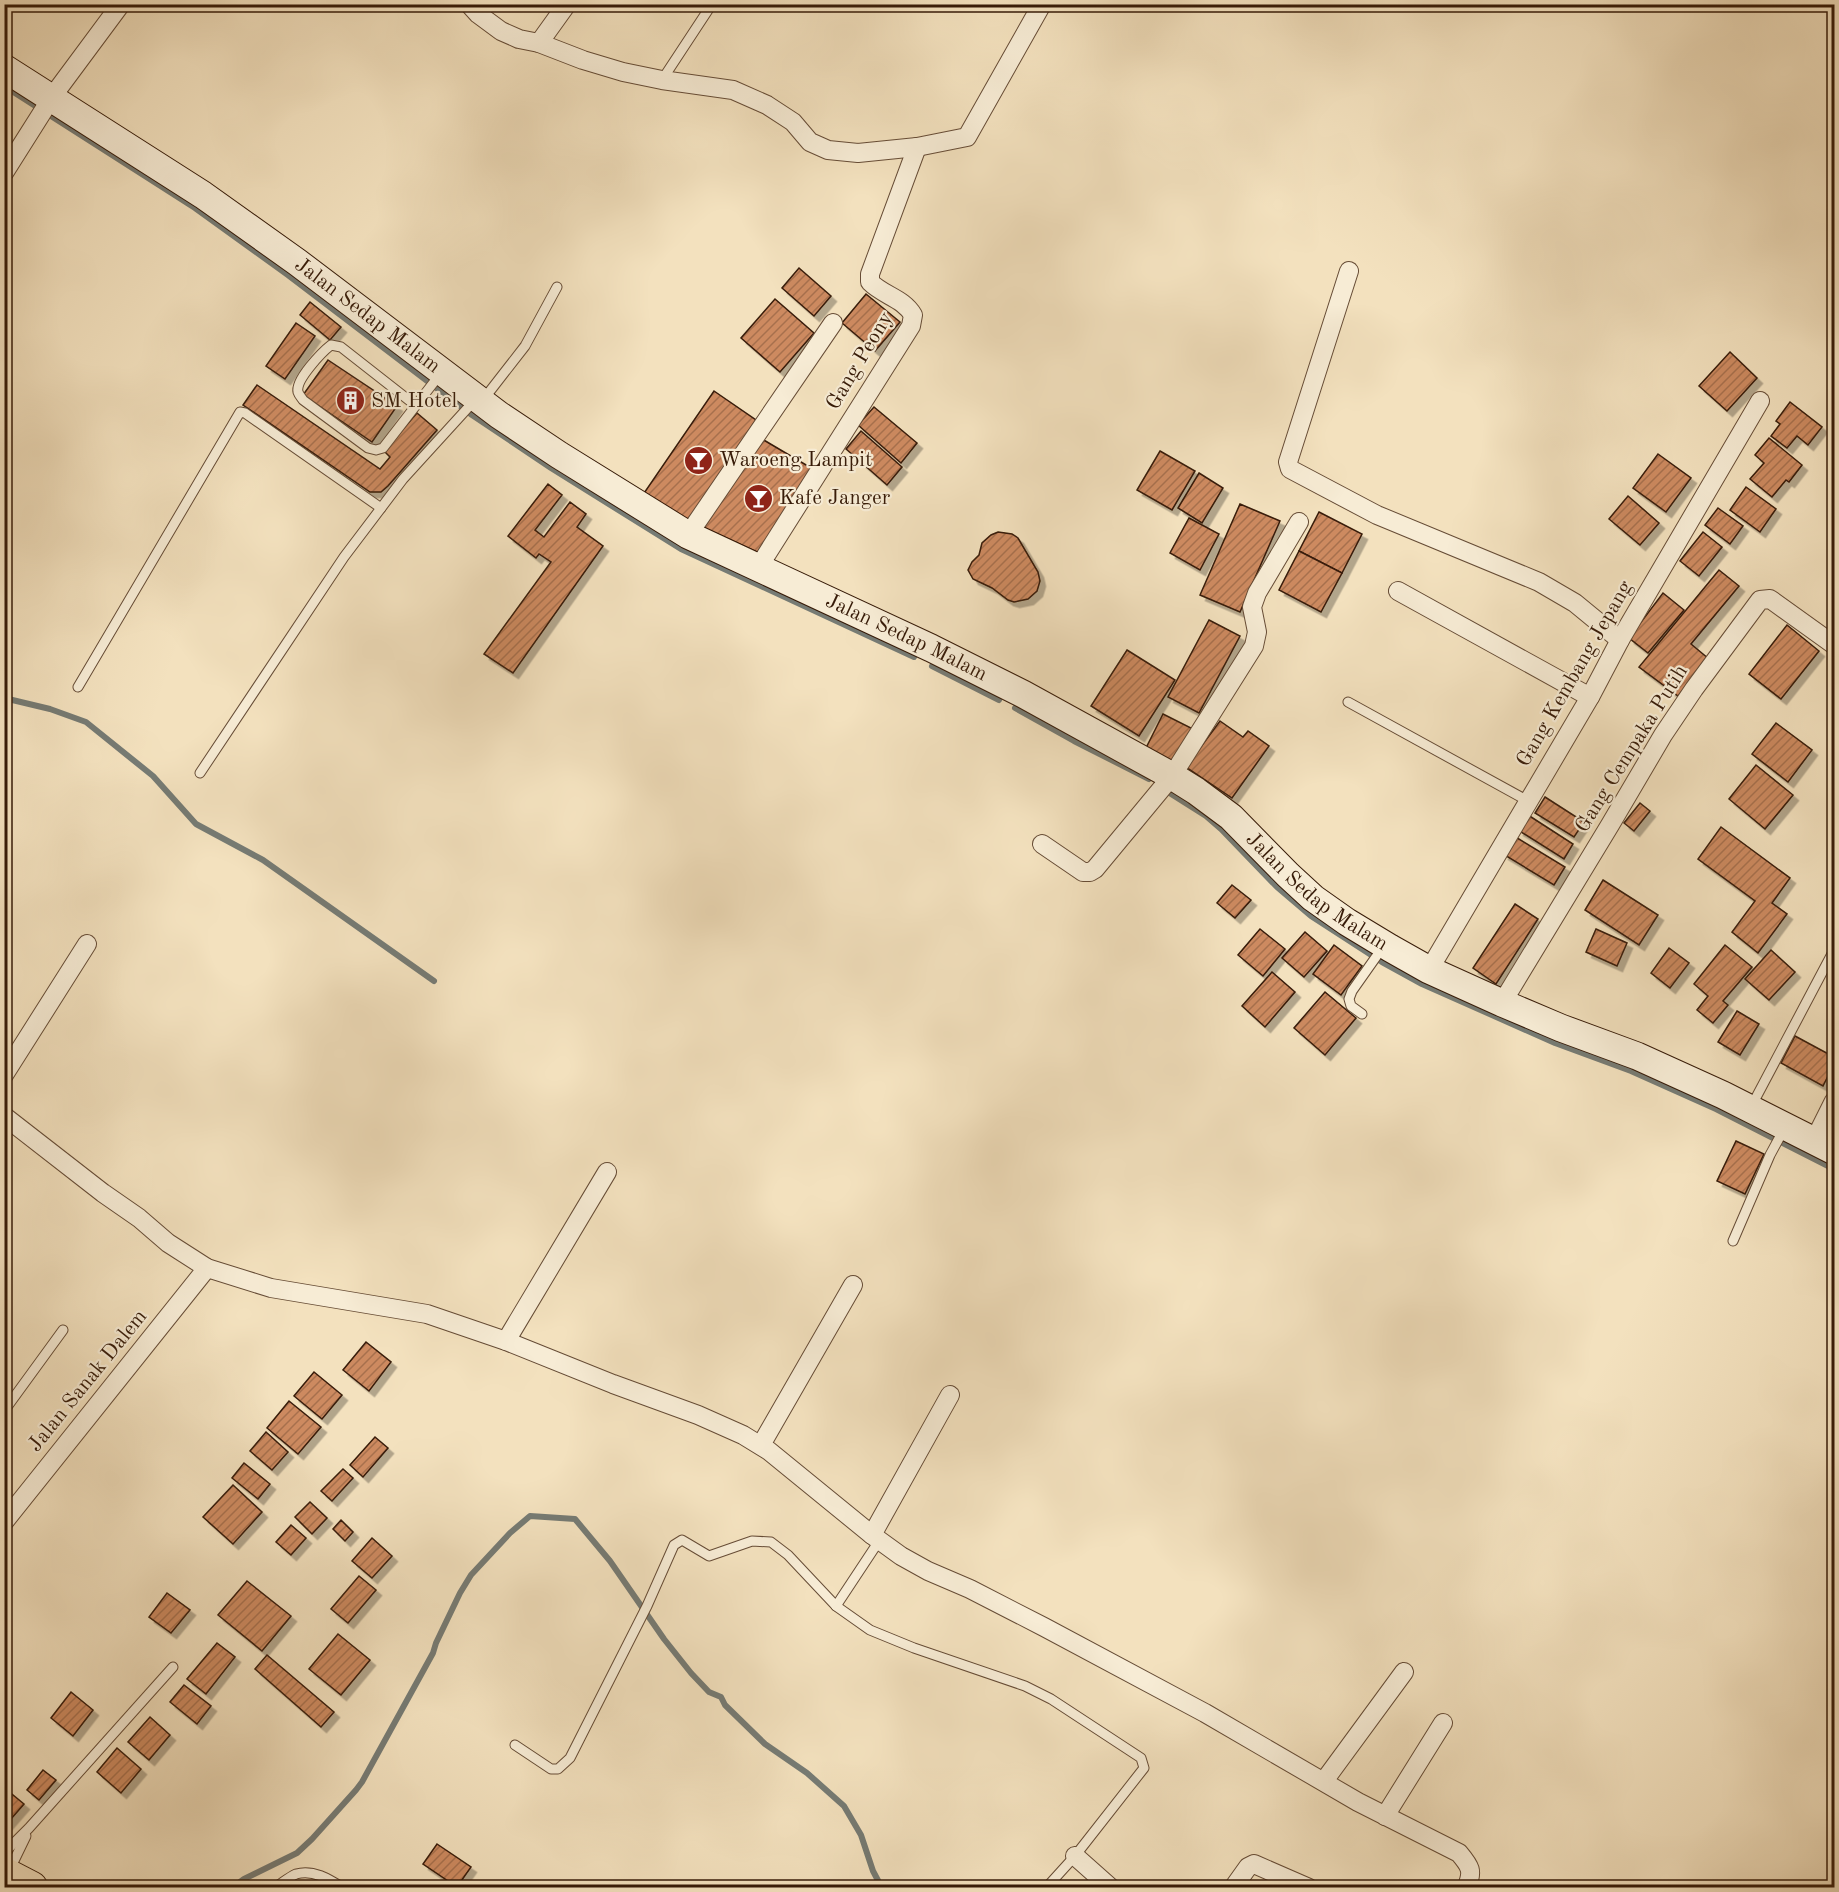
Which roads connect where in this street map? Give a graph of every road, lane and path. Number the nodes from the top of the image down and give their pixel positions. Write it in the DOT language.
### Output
graph roads {
  1 [pos="10,4"];
  2 [pos="121,4"];
  3 [pos="469,4"];
  4 [pos="567,4"];
  5 [pos="712,4"];
  6 [pos="1042,4"];
  7 [pos="4,13"];
  8 [pos="539,43"];
  9 [pos="4,68"];
  10 [pos="662,80"];
  11 [pos="46,108"];
  12 [pos="917,147"];
  13 [pos="4,173"];
  14 [pos="1349,271"];
  15 [pos="557,287"];
  16 [pos="833,323"];
  17 [pos="434,381"];
  18 [pos="1760,401"];
  19 [pos="415,405"];
  20 [pos="471,406"];
  21 [pos="381,508"];
  22 [pos="1299,522"];
  23 [pos="688,535"];
  24 [pos="758,568"];
  25 [pos="1398,591"];
  26 [pos="1620,640"];
  27 [pos="1834,645"];
  28 [pos="78,687"];
  29 [pos="1590,697"];
  30 [pos="1348,702"];
  31 [pos="200,773"];
  32 [pos="1164,786"];
  33 [pos="1528,801"];
  34 [pos="1042,844"];
  35 [pos="87,944"];
  36 [pos="1834,950"];
  37 [pos="1378,955"];
  38 [pos="1429,970"];
  39 [pos="1502,1002"];
  40 [pos="1362,1014"];
  41 [pos="4,1075"];
  42 [pos="1834,1101"];
  43 [pos="1750,1109"];
  44 [pos="6,1121"];
  45 [pos="1782,1133"];
  46 [pos="1824,1146"];
  47 [pos="607,1172"];
  48 [pos="1733,1241"];
  49 [pos="207,1268"];
  50 [pos="853,1285"];
  51 [pos="63,1330"];
  52 [pos="506,1341"];
  53 [pos="950,1395"];
  54 [pos="4,1411"];
  55 [pos="762,1445"];
  56 [pos="4,1522"];
  57 [pos="876,1538"];
  58 [pos="836,1606"];
  59 [pos="173,1667"];
  60 [pos="1404,1672"];
  61 [pos="1443,1723"];
  62 [pos="515,1745"];
  63 [pos="1324,1781"];
  64 [pos="1385,1816"];
  65 [pos="29,1828"];
  66 [pos="1075,1856"];
  67 [pos="12,1873"];
  68 [pos="1296,1885"];
  69 [pos="274,1887"];
  70 [pos="343,1887"];
  71 [pos="1046,1887"];
  72 [pos="1111,1887"];
  73 [pos="1233,1887"];
  74 [pos="1466,1887"];
  1 -- 7 [label="path"];
  2 -- 11 [label="street"];
  3 -- 8 [label="street"];
  4 -- 8 [label="street"];
  5 -- 10 [label="lane"];
  6 -- 12 [label="street"];
  8 -- 10 [label="street"];
  9 -- 11 [label="street, Jalan Sedap Malam"];
  10 -- 12 [label="street"];
  11 -- 13 [label="street"];
  11 -- 17 [label="street, Jalan Sedap Malam"];
  12 -- 24 [label="street, Gang Peony"];
  14 -- 26 [label="street"];
  15 -- 20 [label="lane"];
  16 -- 23 [label="street"];
  17 -- 19 [label="lane"];
  17 -- 20 [label="street, Jalan Sedap Malam"];
  18 -- 26 [label="street, Gang Kembang Jepang"];
  19 -- 19 [label="lane"];
  20 -- 21 [label="lane"];
  20 -- 23 [label="street, Jalan Sedap Malam"];
  21 -- 28 [label="lane"];
  21 -- 31 [label="lane"];
  22 -- 32 [label="street"];
  23 -- 24 [label="street, Jalan Sedap Malam"];
  24 -- 32 [label="street, Jalan Sedap Malam"];
  25 -- 29 [label="street"];
  26 -- 29 [label="street, Gang Kembang Jepang"];
  27 -- 39 [label="street, Gang Cempaka Putih"];
  29 -- 33 [label="street, Gang Kembang Jepang"];
  30 -- 33 [label="lane"];
  32 -- 34 [label="street"];
  32 -- 37 [label="street, Jalan Sedap Malam"];
  33 -- 38 [label="street, Gang Kembang Jepang"];
  35 -- 41 [label="street"];
  36 -- 43 [label="lane"];
  37 -- 38 [label="street, Jalan Sedap Malam"];
  37 -- 40 [label="lane"];
  38 -- 39 [label="street, Jalan Sedap Malam"];
  39 -- 43 [label="street, Jalan Sedap Malam"];
  42 -- 46 [label="street"];
  43 -- 45 [label="street, Jalan Sedap Malam"];
  44 -- 49 [label="street"];
  45 -- 46 [label="street, Jalan Sedap Malam"];
  45 -- 48 [label="lane"];
  47 -- 52 [label="street"];
  49 -- 52 [label="street"];
  49 -- 56 [label="street, Jalan Sanak Dalem"];
  50 -- 55 [label="street"];
  51 -- 54 [label="lane"];
  52 -- 55 [label="street"];
  53 -- 57 [label="street"];
  55 -- 57 [label="street"];
  57 -- 58 [label="lane"];
  57 -- 63 [label="street"];
  58 -- 62 [label="lane"];
  58 -- 66 [label="lane"];
  59 -- 65 [label="lane"];
  60 -- 63 [label="street"];
  61 -- 64 [label="street"];
  63 -- 64 [label="street"];
  64 -- 74 [label="street"];
  65 -- 67 [label="lane"];
  65 -- 67 [label="lane"];
  66 -- 71 [label="lane"];
  66 -- 72 [label="street"];
  68 -- 73 [label="street"];
  69 -- 70 [label="lane"];
}
